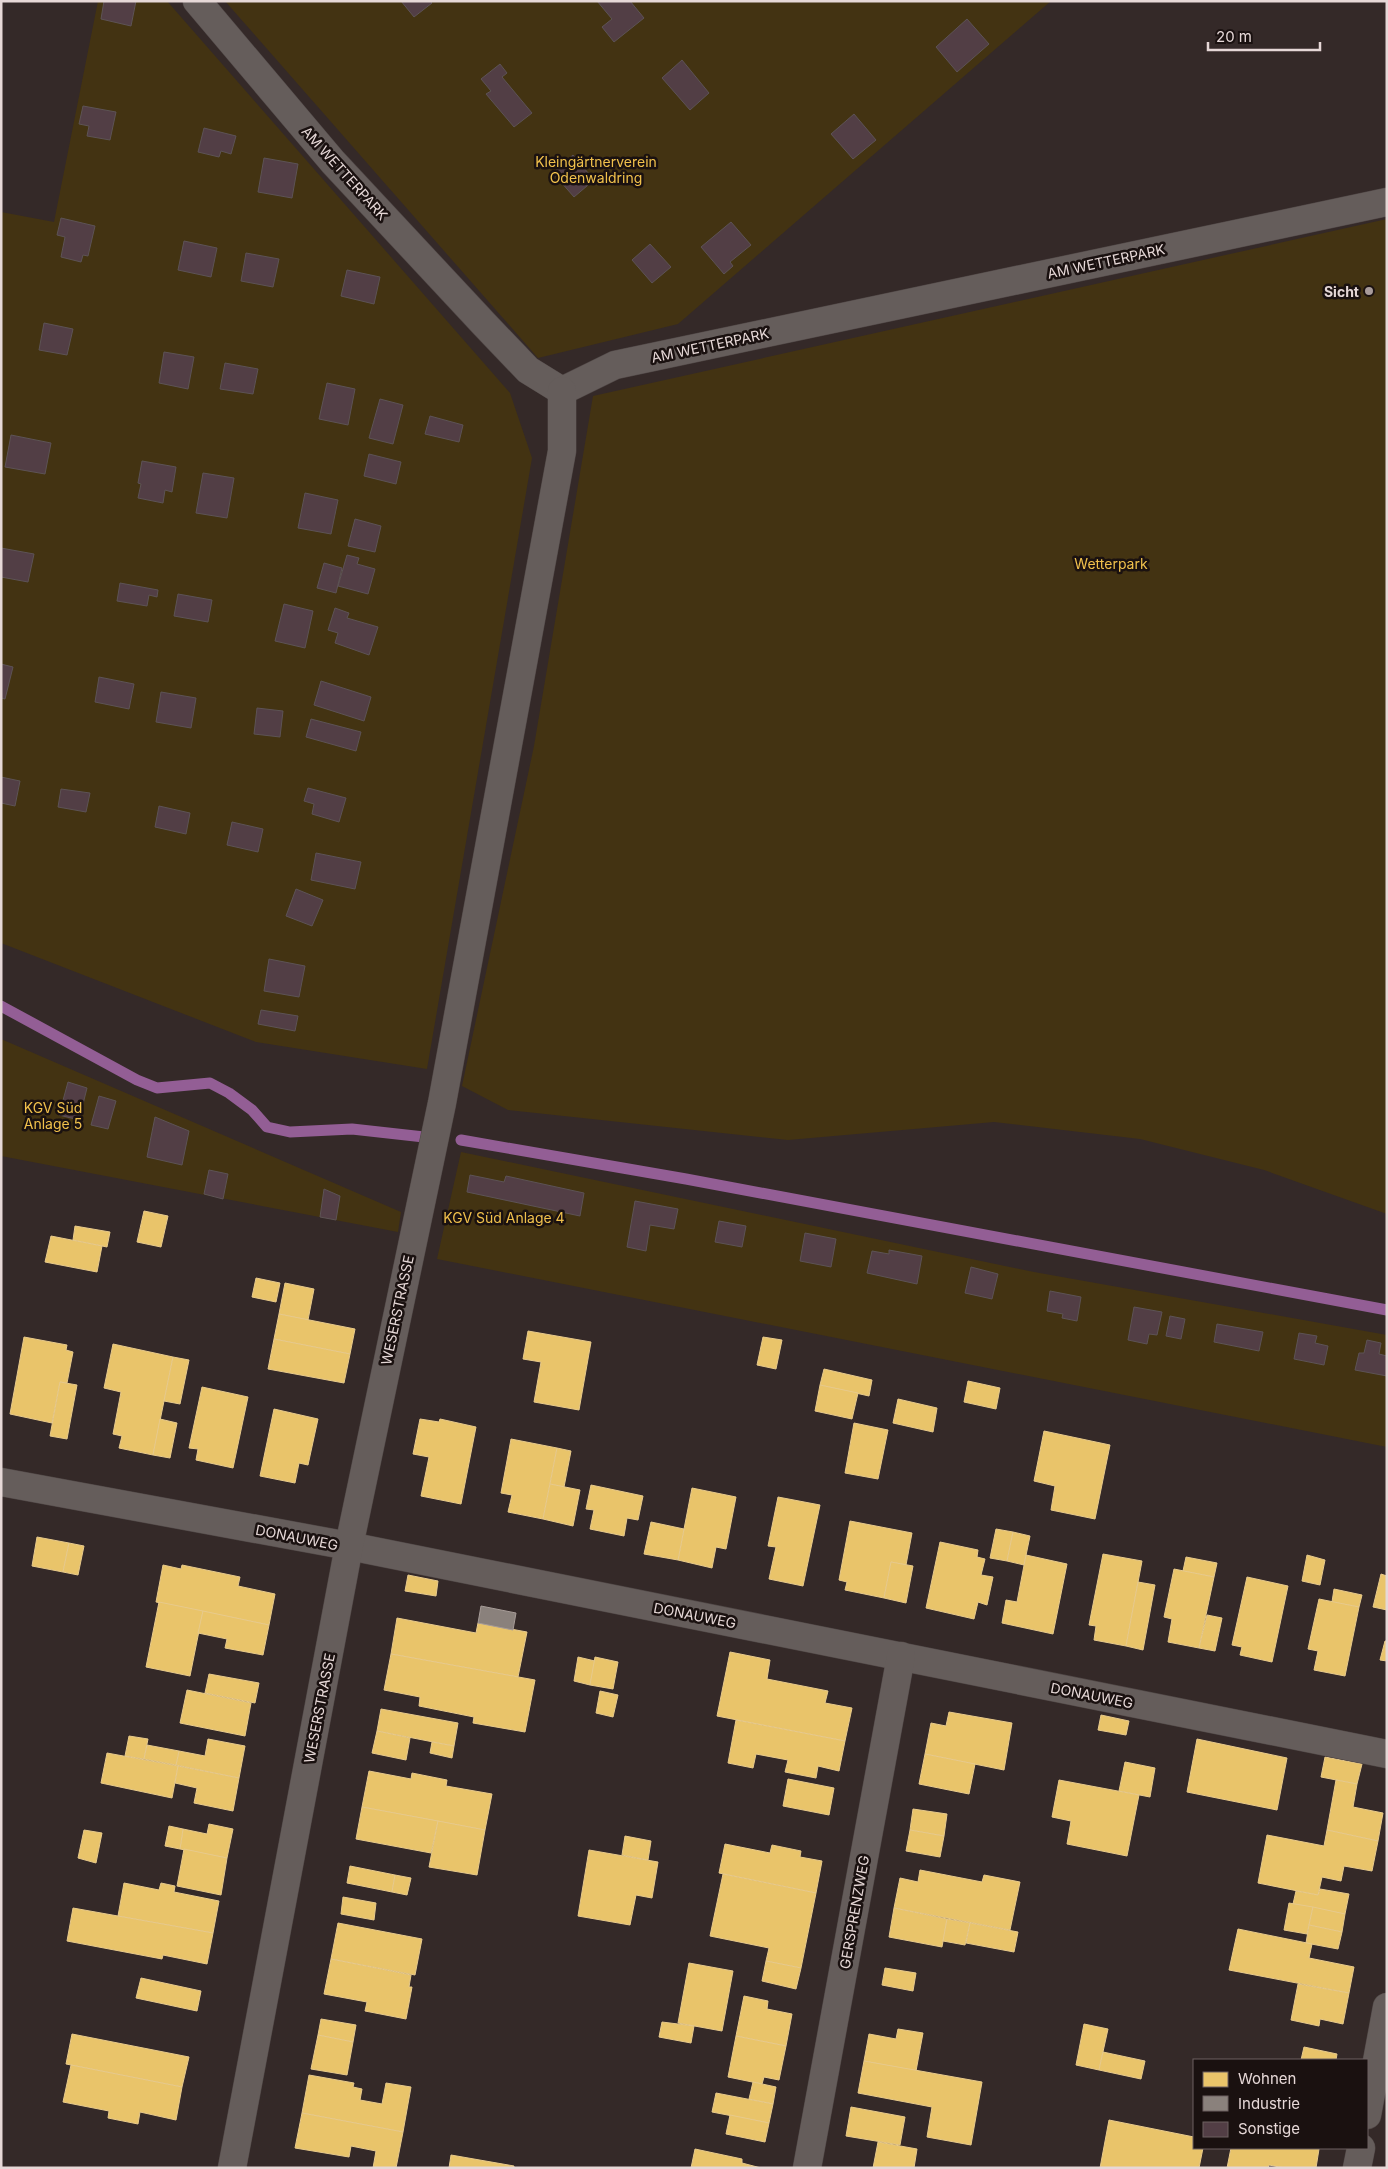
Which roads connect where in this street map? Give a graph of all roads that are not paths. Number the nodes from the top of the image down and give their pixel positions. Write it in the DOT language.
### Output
graph roads {
  1 [pos="197,1"];
  2 [pos="1387,202"];
  3 [pos="562,391"];
  4 [pos="1,1482"];
  5 [pos="349,1546"];
  6 [pos="901,1656"];
  7 [pos="1387,1754"];
  8 [pos="1387,2007"];
  9 [pos="1368,2110"];
  10 [pos="1361,2149"];
  11 [pos="232,2168"];
  12 [pos="807,2168"];
  13 [pos="1357,2168"];
  1 -- 3 [label="street, AM WETTERPARK"];
  2 -- 3 [label="street, AM WETTERPARK"];
  3 -- 5 [label="street, WESERSTRASSE"];
  4 -- 5 [label="street, DONAUWEG"];
  5 -- 6 [label="street, DONAUWEG"];
  5 -- 11 [label="street, WESERSTRASSE"];
  6 -- 7 [label="street, DONAUWEG"];
  6 -- 12 [label="street, GERSPRENZWEG"];
  8 -- 9 [label="street"];
  10 -- 13 [label="street"];
}
